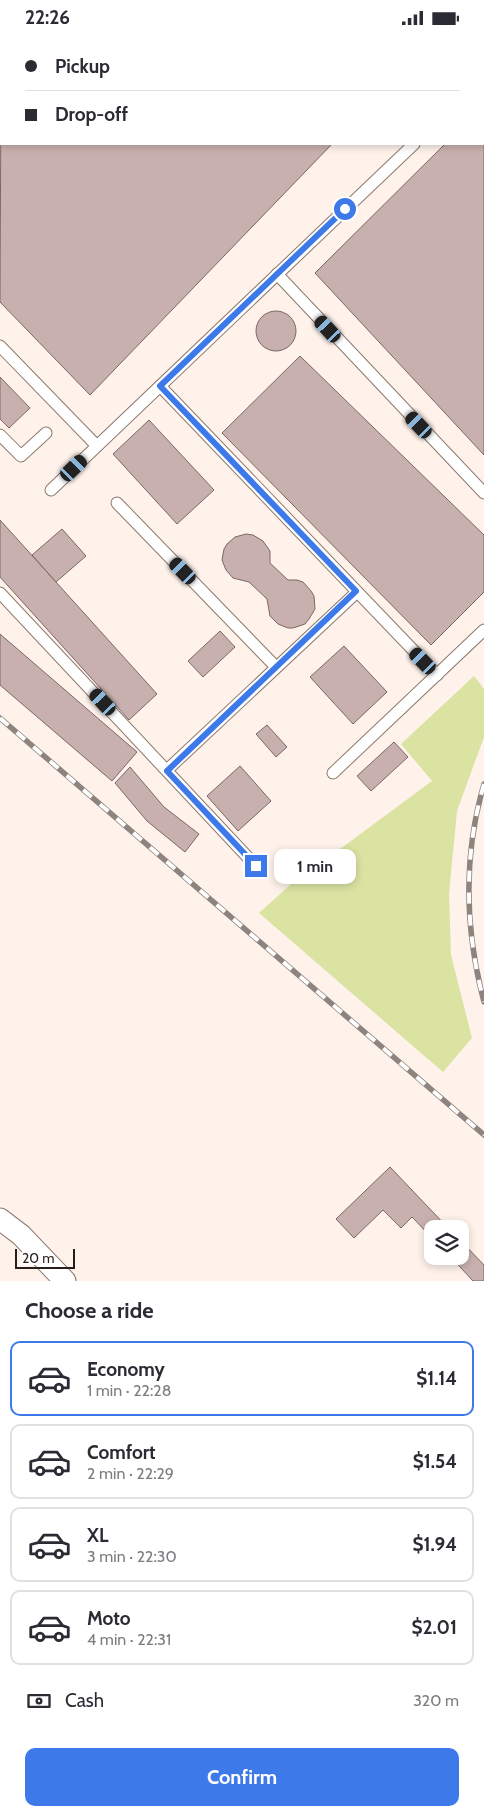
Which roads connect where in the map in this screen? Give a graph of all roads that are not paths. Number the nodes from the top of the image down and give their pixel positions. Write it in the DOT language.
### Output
graph roads {
  1 [pos="413,145"];
  2 [pos="277,274"];
  3 [pos="0,346"];
  4 [pos="160,386"];
  5 [pos="46,433"];
  6 [pos="0,435"];
  7 [pos="96,447"];
  8 [pos="51,490"];
  9 [pos="484,493"];
  10 [pos="117,503"];
  11 [pos="356,591"];
  12 [pos="0,593"];
  13 [pos="484,630"];
  14 [pos="276,667"];
  15 [pos="436,675"];
  16 [pos="167,771"];
  17 [pos="333,773"];
  18 [pos="256,866"];
  19 [pos="0,1219"];
  20 [pos="65,1281"];
  1 -- 2 [label="lane"];
  2 -- 4 [label="lane"];
  2 -- 9 [label="lane"];
  3 -- 7 [label="lane"];
  4 -- 7 [label="lane"];
  4 -- 11 [label="lane"];
  5 -- 6 [label="lane"];
  7 -- 8 [label="lane"];
  10 -- 14 [label="lane"];
  11 -- 14 [label="lane"];
  11 -- 15 [label="lane"];
  12 -- 16 [label="lane"];
  13 -- 15 [label="lane"];
  14 -- 16 [label="lane"];
  15 -- 17 [label="lane"];
  16 -- 18 [label="lane"];
  19 -- 20 [label="street"];
}
